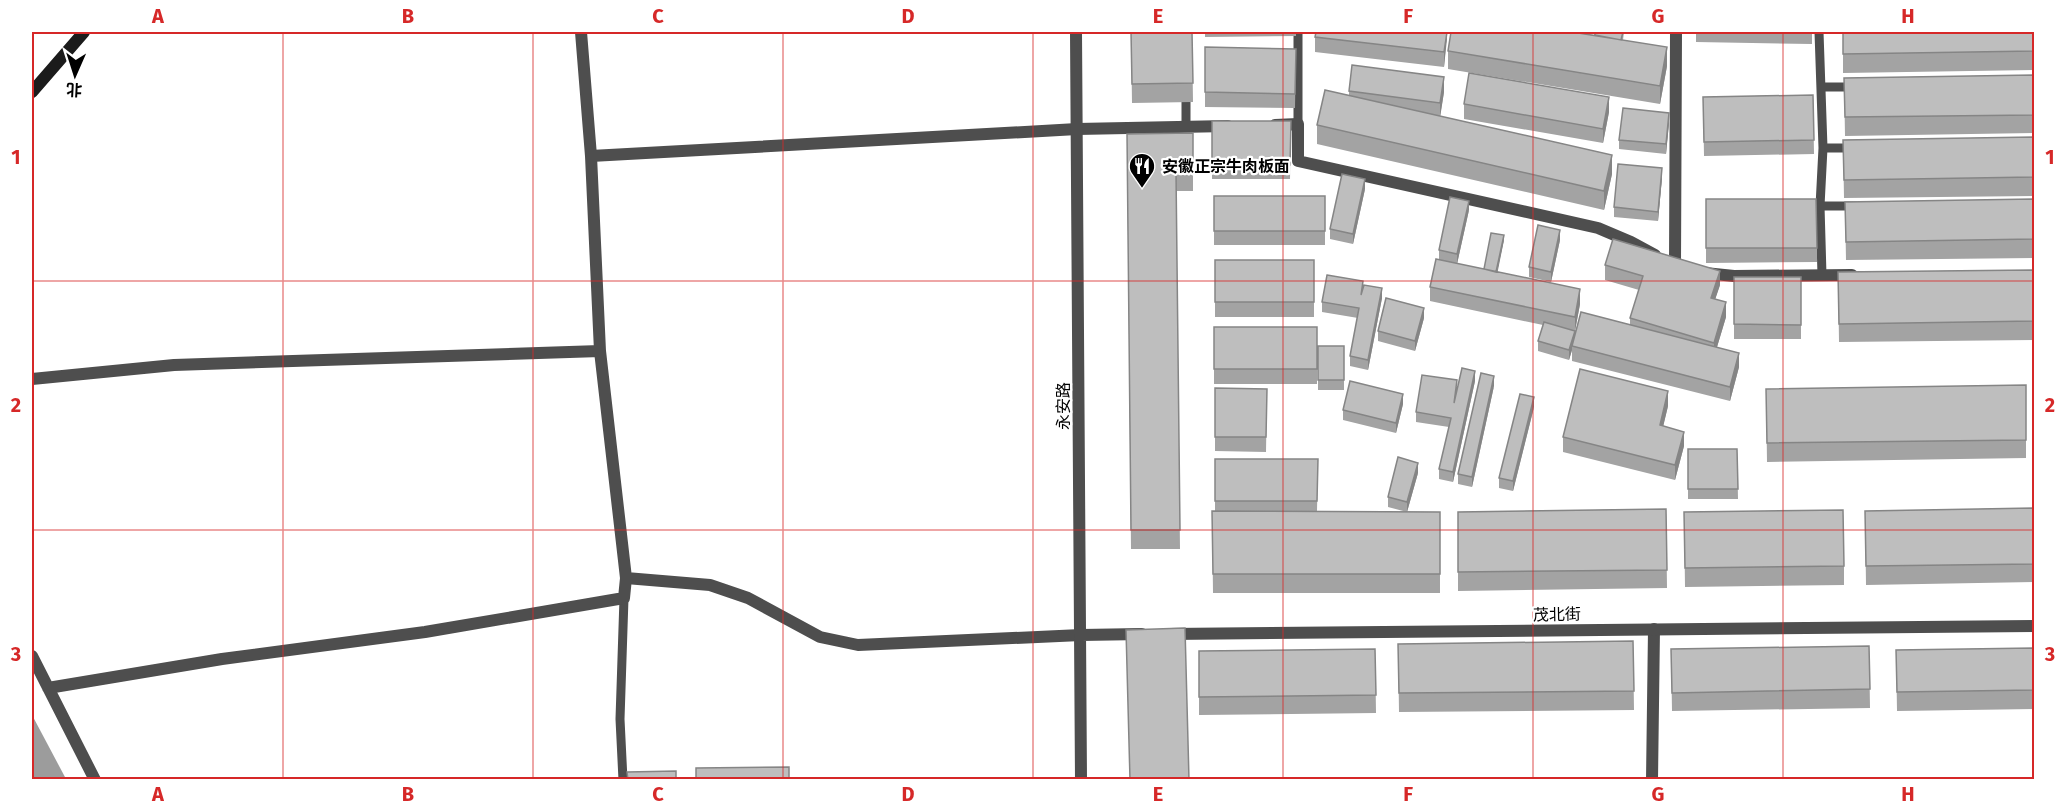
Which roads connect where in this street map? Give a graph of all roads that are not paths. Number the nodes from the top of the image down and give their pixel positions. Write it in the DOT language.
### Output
graph roads {
  1 [pos="84,32"];
  2 [pos="581,32"];
  3 [pos="1076,32"];
  4 [pos="1298,32"];
  5 [pos="1676,32"];
  6 [pos="1819,32"];
  7 [pos="1186,79"];
  8 [pos="1821,87"];
  9 [pos="1868,87"];
  10 [pos="32,92"];
  11 [pos="1298,124"];
  12 [pos="1242,125"];
  13 [pos="1265,125"];
  14 [pos="1186,126"];
  15 [pos="1077,129"];
  16 [pos="1823,148"];
  17 [pos="1870,148"];
  18 [pos="591,156"];
  19 [pos="1820,206"];
  20 [pos="1868,206"];
  21 [pos="1685,269"];
  22 [pos="1822,275"];
  23 [pos="1869,275"];
  24 [pos="600,351"];
  25 [pos="32,379"];
  26 [pos="626,578"];
  27 [pos="624,598"];
  28 [pos="2034,626"];
  29 [pos="1654,629"];
  30 [pos="1081,635"];
  31 [pos="32,656"];
  32 [pos="48,688"];
  33 [pos="95,780"];
  34 [pos="623,780"];
  35 [pos="1081,780"];
  36 [pos="1652,780"];
  1 -- 10 [label="main road"];
  2 -- 18 [label="street"];
  3 -- 15 [label="street, 永安路"];
  4 -- 11 [label="lane"];
  5 -- 21 [label="street"];
  6 -- 8 [label="lane"];
  7 -- 14 [label="lane"];
  8 -- 9 [label="lane"];
  8 -- 16 [label="lane"];
  11 -- 13 [label="street"];
  11 -- 21 [label="street"];
  12 -- 14 [label="street"];
  14 -- 15 [label="street"];
  15 -- 18 [label="street"];
  15 -- 30 [label="street, 永安路"];
  16 -- 17 [label="lane"];
  16 -- 19 [label="lane"];
  18 -- 24 [label="street"];
  19 -- 20 [label="lane"];
  19 -- 22 [label="lane"];
  21 -- 22 [label="street"];
  22 -- 23 [label="street"];
  24 -- 25 [label="street"];
  24 -- 26 [label="street"];
  26 -- 27 [label="street"];
  26 -- 30 [label="street, 茂北街"];
  27 -- 32 [label="street"];
  27 -- 34 [label="lane"];
  28 -- 29 [label="street, 茂北街"];
  29 -- 30 [label="street, 茂北街"];
  29 -- 36 [label="street"];
  30 -- 35 [label="street, 永安路"];
  31 -- 32 [label="street"];
  32 -- 33 [label="street"];
}
